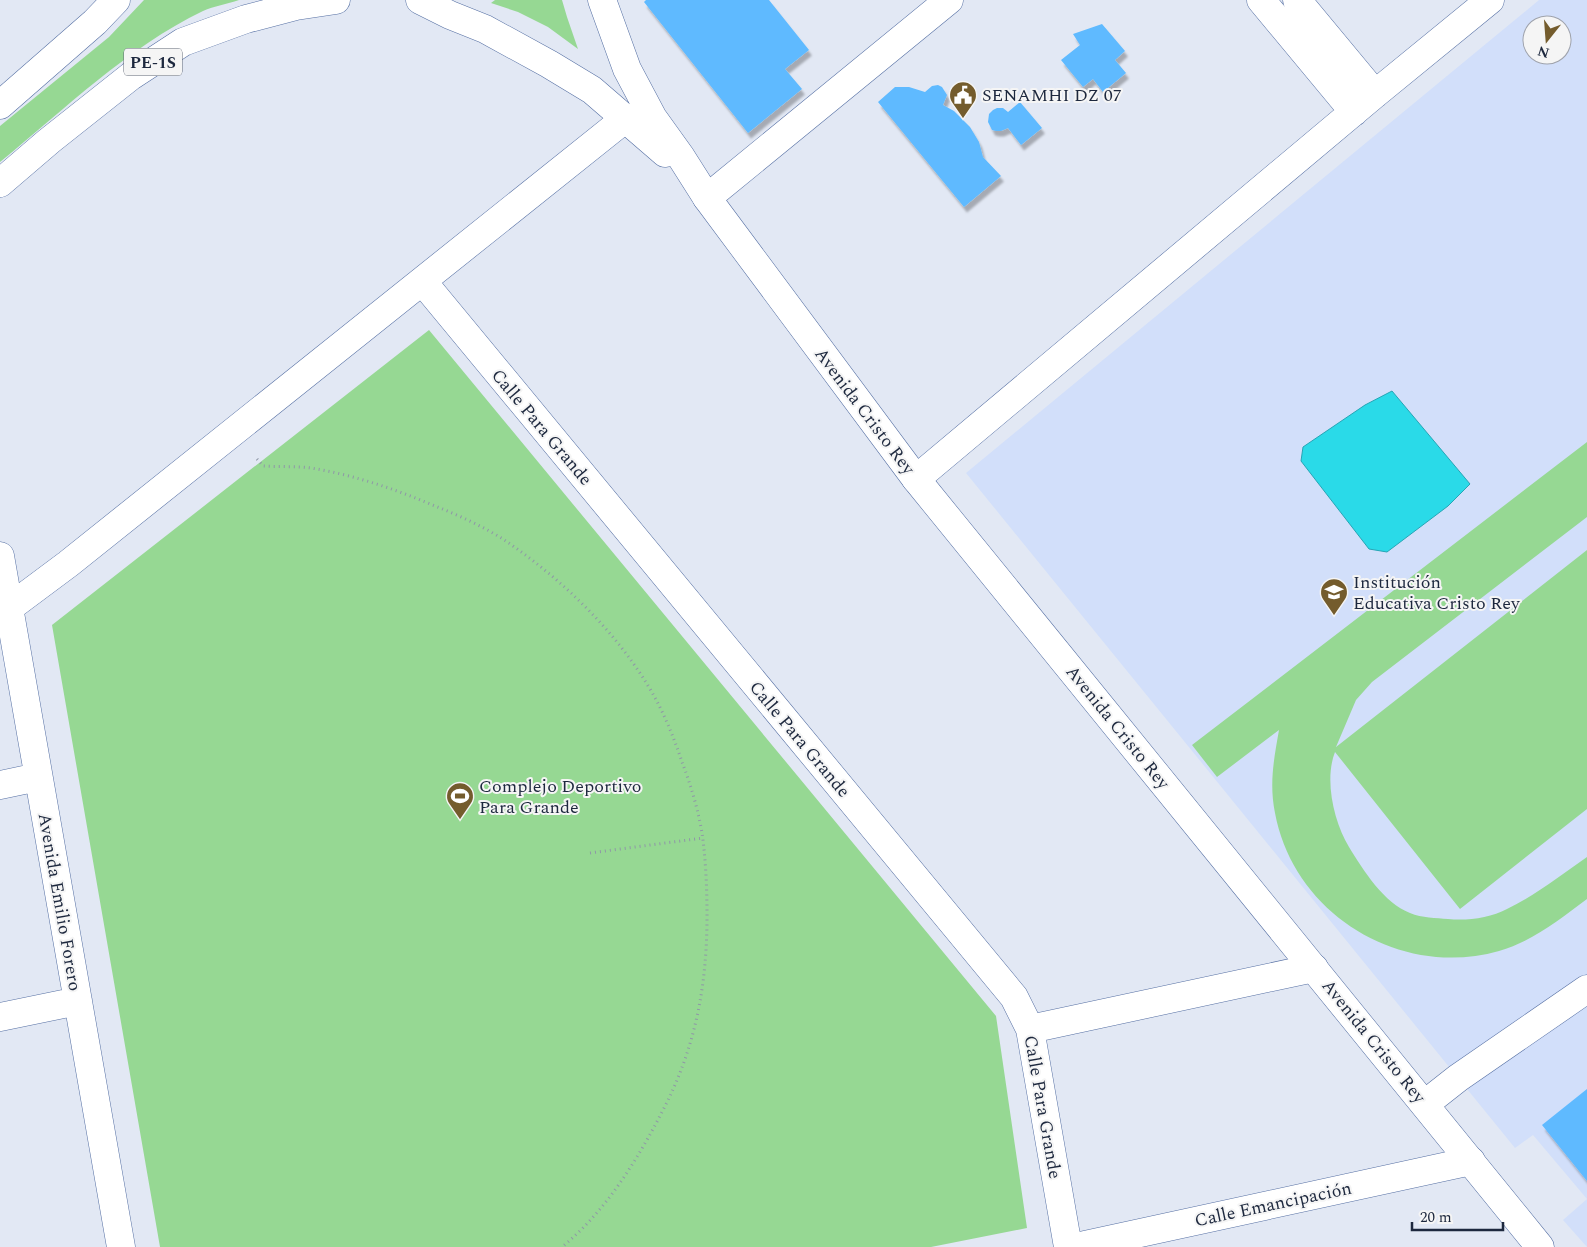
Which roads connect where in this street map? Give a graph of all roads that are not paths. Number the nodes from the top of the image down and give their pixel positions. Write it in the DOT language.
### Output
graph roads {
  1 [pos="116,0"];
  2 [pos="336,0"];
  3 [pos="420,0"];
  4 [pos="602,0"];
  5 [pos="950,0"];
  6 [pos="1261,0"];
  7 [pos="1297,0"];
  8 [pos="1490,0"];
  9 [pos="1375,94"];
  10 [pos="0,105"];
  11 [pos="1354,112"];
  12 [pos="626,118"];
  13 [pos="0,182"];
  14 [pos="707,198"];
  15 [pos="423,282"];
  16 [pos="916,479"];
  17 [pos="0,556"];
  18 [pos="9,608"];
  19 [pos="38,777"];
  20 [pos="0,785"];
  21 [pos="1314,968"];
  22 [pos="1587,989"];
  23 [pos="78,1001"];
  24 [pos="0,1016"];
  25 [pos="1030,1029"];
  26 [pos="1425,1104"];
  27 [pos="1470,1161"];
  28 [pos="121,1247"];
  29 [pos="1068,1247"];
  30 [pos="1076,1247"];
  31 [pos="1540,1247"];
  1 -- 10 [label="main road"];
  2 -- 13 [label="main road, PE-1S"];
  3 -- 12 [label="main road, Avenida Cristo Rey"];
  4 -- 14 [label="main road, Avenida Cristo Rey"];
  5 -- 14 [label="main road"];
  6 -- 11 [label="main road"];
  7 -- 9 [label="main road"];
  8 -- 9 [label="main road"];
  9 -- 11 [label="main road"];
  11 -- 16 [label="main road"];
  12 -- 14 [label="main road, Avenida Cristo Rey"];
  12 -- 15 [label="main road"];
  14 -- 16 [label="main road, Avenida Cristo Rey"];
  15 -- 18 [label="main road"];
  15 -- 25 [label="main road, Calle Para Grande"];
  16 -- 21 [label="main road, Avenida Cristo Rey"];
  17 -- 18 [label="main road, Avenida Emilio Forero"];
  18 -- 19 [label="main road, Avenida Emilio Forero"];
  19 -- 20 [label="main road"];
  19 -- 23 [label="main road, Avenida Emilio Forero"];
  21 -- 25 [label="main road"];
  21 -- 26 [label="main road, Avenida Cristo Rey"];
  22 -- 26 [label="main road"];
  23 -- 24 [label="main road"];
  23 -- 28 [label="main road, Avenida Emilio Forero"];
  25 -- 29 [label="main road, Calle Para Grande"];
  26 -- 27 [label="main road, Avenida Cristo Rey"];
  27 -- 30 [label="main road, Calle Emancipación"];
  27 -- 31 [label="main road, Avenida Cristo Rey"];
}
